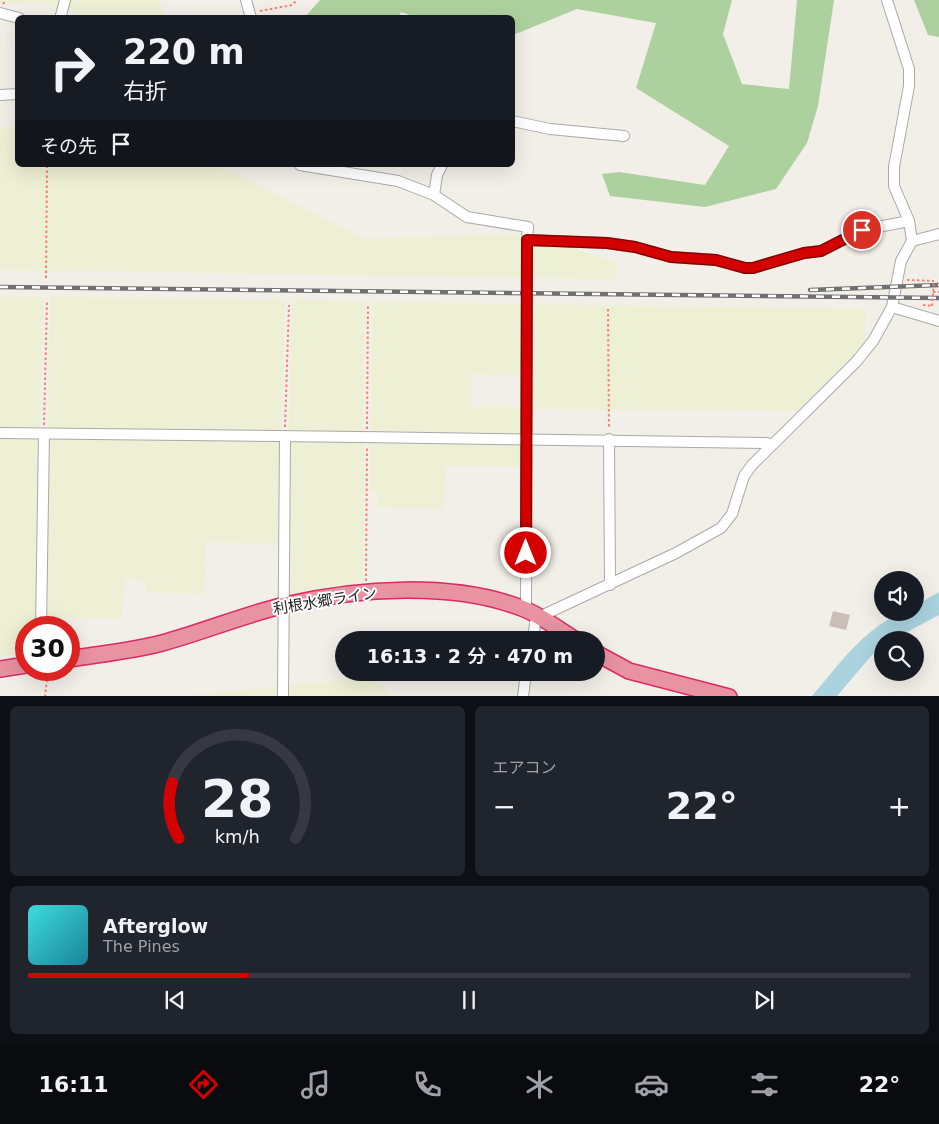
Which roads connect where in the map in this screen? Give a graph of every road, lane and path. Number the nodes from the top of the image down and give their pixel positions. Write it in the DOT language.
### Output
graph roads {
  1 [pos="65,0"];
  2 [pos="246,0"];
  3 [pos="297,0"];
  4 [pos="888,0"];
  5 [pos="0,14"];
  6 [pos="61,15"];
  7 [pos="251,15"];
  8 [pos="15,17"];
  9 [pos="15,94"];
  10 [pos="0,95"];
  11 [pos="515,122"];
  12 [pos="624,136"];
  13 [pos="47,167"];
  14 [pos="306,167"];
  15 [pos="441,167"];
  16 [pos="434,195"];
  17 [pos="909,221"];
  18 [pos="939,234"];
  19 [pos="527,240"];
  20 [pos="912,241"];
  21 [pos="46,278"];
  22 [pos="897,279"];
  23 [pos="933,292"];
  24 [pos="939,292"];
  25 [pos="46,300"];
  26 [pos="289,304"];
  27 [pos="368,304"];
  28 [pos="932,306"];
  29 [pos="892,307"];
  30 [pos="608,309"];
  31 [pos="939,321"];
  32 [pos="0,433"];
  33 [pos="44,434"];
  34 [pos="285,437"];
  35 [pos="367,438"];
  36 [pos="526,439"];
  37 [pos="609,439"];
  38 [pos="771,445"];
  39 [pos="610,585"];
  40 [pos="366,593"];
  41 [pos="285,605"];
  42 [pos="534,614"];
  43 [pos="41,616"];
  44 [pos="533,631"];
  45 [pos="561,631"];
  46 [pos="80,657"];
  47 [pos="605,658"];
  48 [pos="15,667"];
  49 [pos="0,669"];
  50 [pos="47,681"];
  51 [pos="525,681"];
  52 [pos="45,696"];
  53 [pos="283,696"];
  54 [pos="523,696"];
  55 [pos="729,696"];
  1 -- 6 [label="street"];
  2 -- 7 [label="street"];
  3 -- 7 [label="path"];
  4 -- 17 [label="street"];
  5 -- 8 [label="street"];
  9 -- 10 [label="street"];
  11 -- 12 [label="street"];
  13 -- 21 [label="path"];
  14 -- 16 [label="street"];
  15 -- 16 [label="street"];
  16 -- 19 [label="street"];
  17 -- 19 [label="street"];
  17 -- 20 [label="street"];
  18 -- 20 [label="street"];
  19 -- 36 [label="street"];
  20 -- 22 [label="street"];
  22 -- 23 [label="path, bridge"];
  22 -- 29 [label="street"];
  23 -- 24 [label="path"];
  23 -- 28 [label="path, bridge"];
  25 -- 33 [label="path"];
  26 -- 34 [label="path"];
  27 -- 35 [label="path"];
  29 -- 31 [label="street"];
  29 -- 38 [label="street"];
  30 -- 37 [label="path"];
  32 -- 33 [label="street"];
  33 -- 34 [label="street"];
  33 -- 43 [label="street"];
  34 -- 35 [label="street"];
  34 -- 41 [label="street"];
  35 -- 36 [label="street"];
  35 -- 40 [label="path"];
  36 -- 37 [label="street"];
  36 -- 42 [label="street"];
  37 -- 38 [label="street"];
  37 -- 39 [label="street"];
  38 -- 39 [label="street"];
  39 -- 42 [label="street"];
  40 -- 41 [label="highway, 利根水郷ライン"];
  40 -- 42 [label="highway, 利根水郷ライン"];
  41 -- 46 [label="highway, 利根水郷ライン"];
  41 -- 53 [label="street"];
  42 -- 44 [label="street"];
  42 -- 45 [label="highway, 利根水郷ライン"];
  47 -- 55 [label="highway"];
  48 -- 49 [label="highway"];
  50 -- 52 [label="path"];
  51 -- 54 [label="street"];
}
